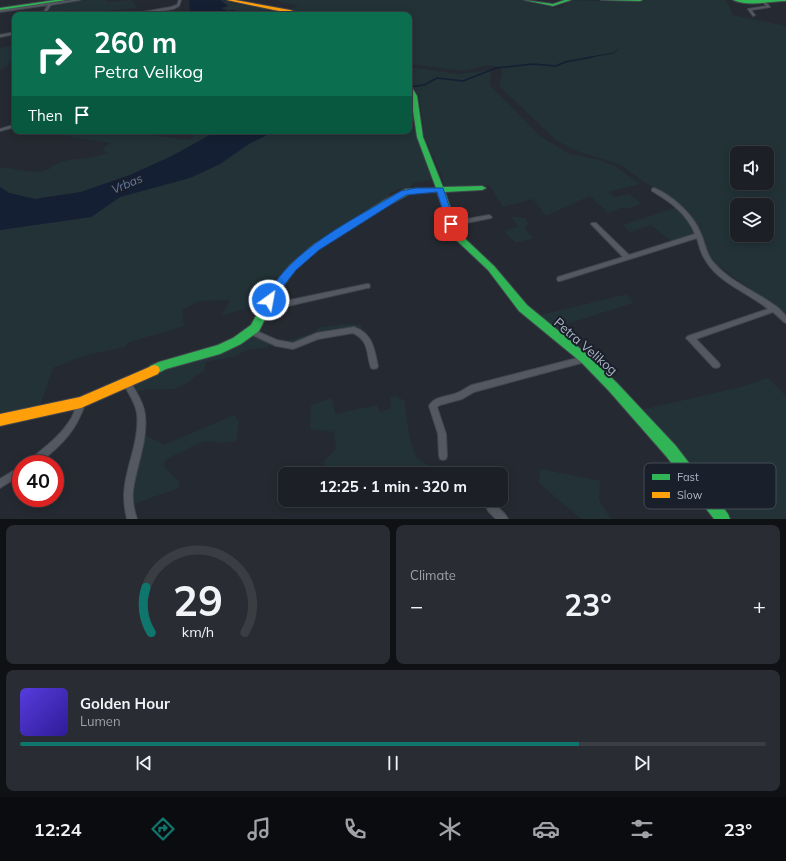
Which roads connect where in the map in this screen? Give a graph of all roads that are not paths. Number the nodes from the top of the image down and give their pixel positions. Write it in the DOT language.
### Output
graph roads {
  1 [pos="64,0"];
  2 [pos="79,0"];
  3 [pos="180,0"];
  4 [pos="229,0"];
  5 [pos="526,0"];
  6 [pos="569,0"];
  7 [pos="603,0"];
  8 [pos="640,0"];
  9 [pos="735,0"];
  10 [pos="775,0"];
  11 [pos="778,0"];
  12 [pos="786,0"];
  13 [pos="763,2"];
  14 [pos="50,4"];
  15 [pos="0,10"];
  16 [pos="45,12"];
  17 [pos="146,12"];
  18 [pos="295,12"];
  19 [pos="754,15"];
  20 [pos="12,34"];
  21 [pos="0,36"];
  22 [pos="412,93"];
  23 [pos="10,127"];
  24 [pos="0,130"];
  25 [pos="482,188"];
  26 [pos="440,190"];
  27 [pos="654,190"];
  28 [pos="489,217"];
  29 [pos="451,224"];
  30 [pos="594,224"];
  31 [pos="698,236"];
  32 [pos="628,258"];
  33 [pos="560,279"];
  34 [pos="367,286"];
  35 [pos="266,308"];
  36 [pos="775,309"];
  37 [pos="786,320"];
  38 [pos="252,332"];
  39 [pos="585,359"];
  40 [pos="716,365"];
  41 [pos="374,366"];
  42 [pos="127,383"];
  43 [pos="81,402"];
  44 [pos="0,420"];
  45 [pos="41,455"];
  46 [pos="443,456"];
  47 [pos="680,463"];
  48 [pos="12,476"];
  49 [pos="0,484"];
  50 [pos="492,509"];
  51 [pos="715,509"];
  52 [pos="132,519"];
  53 [pos="503,519"];
  54 [pos="723,519"];
  1 -- 15 [label="street"];
  2 -- 14 [label="street"];
  3 -- 17 [label="street"];
  4 -- 18 [label="street"];
  5 -- 6 [label="street"];
  7 -- 8 [label="street"];
  9 -- 13 [label="street"];
  10 -- 13 [label="street"];
  11 -- 12 [label="street"];
  13 -- 19 [label="street"];
  14 -- 15 [label="street"];
  14 -- 16 [label="street"];
  20 -- 21 [label="street"];
  22 -- 26 [label="street, Petra Velikog"];
  23 -- 24 [label="street"];
  25 -- 26 [label="street"];
  26 -- 29 [label="street, Petra Velikog"];
  26 -- 35 [label="street"];
  27 -- 31 [label="street"];
  28 -- 29 [label="street"];
  29 -- 39 [label="street, Petra Velikog"];
  30 -- 32 [label="street"];
  31 -- 32 [label="street"];
  31 -- 36 [label="street"];
  32 -- 33 [label="street"];
  34 -- 35 [label="street"];
  35 -- 38 [label="street"];
  36 -- 37 [label="street"];
  36 -- 40 [label="street"];
  38 -- 41 [label="street"];
  38 -- 42 [label="street"];
  39 -- 46 [label="street"];
  39 -- 47 [label="street, Petra Velikog"];
  42 -- 43 [label="street"];
  42 -- 52 [label="street"];
  43 -- 44 [label="street"];
  43 -- 45 [label="street"];
  48 -- 49 [label="street"];
  50 -- 53 [label="street"];
  51 -- 54 [label="street, Petra Velikog"];
}
